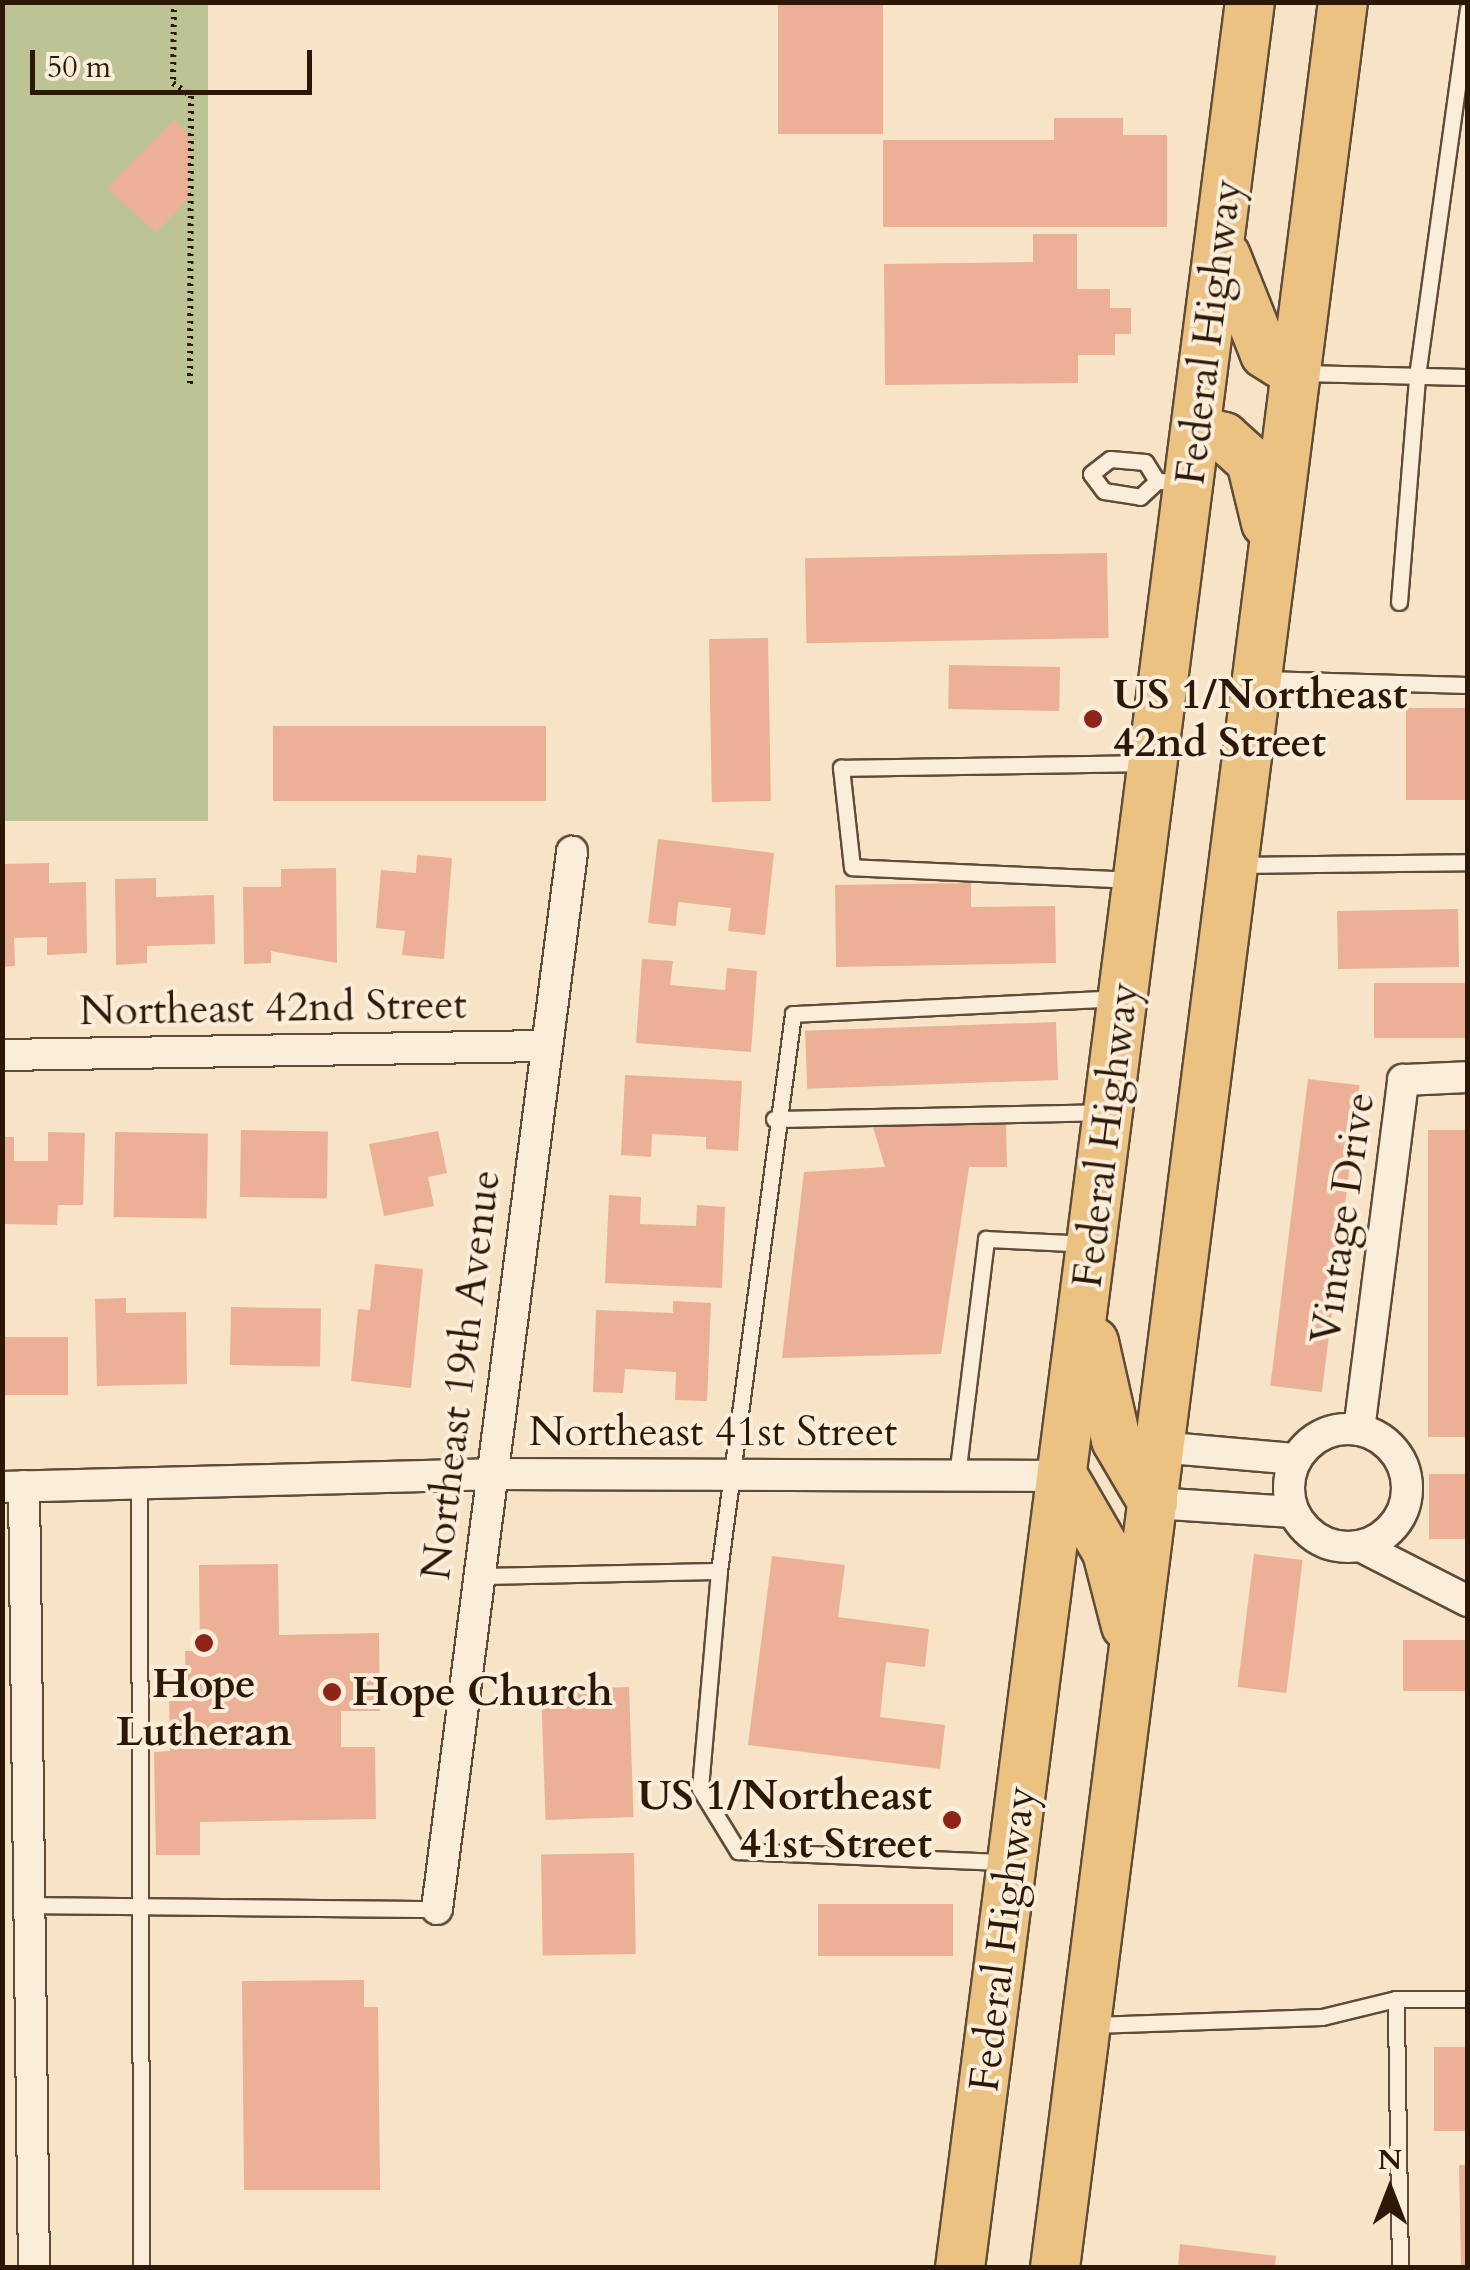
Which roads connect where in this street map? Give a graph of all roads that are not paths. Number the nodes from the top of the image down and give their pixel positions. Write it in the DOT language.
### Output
graph roads {
  1 [pos="1250,2"];
  2 [pos="1343,2"];
  3 [pos="1468,9"];
  4 [pos="1221,238"];
  5 [pos="1296,373"];
  6 [pos="1417,376"];
  7 [pos="1468,377"];
  8 [pos="1196,430"];
  9 [pos="1273,550"];
  10 [pos="1399,602"];
  11 [pos="1257,678"];
  12 [pos="1468,685"];
  13 [pos="1154,763"];
  14 [pos="572,852"];
  15 [pos="1468,862"];
  16 [pos="1233,864"];
  17 [pos="1138,880"];
  18 [pos="1124,998"];
  19 [pos="545,1046"];
  20 [pos="2,1055"];
  21 [pos="1468,1077"];
  22 [pos="1109,1112"];
  23 [pos="774,1118"];
  24 [pos="1092,1244"];
  25 [pos="1086,1294"];
  26 [pos="1359,1430"];
  27 [pos="1158,1447"];
  28 [pos="1296,1458"];
  29 [pos="492,1474"];
  30 [pos="733,1475"];
  31 [pos="956,1476"];
  32 [pos="1062,1476"];
  33 [pos="14,1486"];
  34 [pos="139,1486"];
  35 [pos="1153,1503"];
  36 [pos="1293,1512"];
  37 [pos="1362,1546"];
  38 [pos="719,1570"];
  39 [pos="480,1576"];
  40 [pos="1468,1601"];
  41 [pos="1134,1654"];
  42 [pos="1013,1863"];
  43 [pos="28,1905"];
  44 [pos="134,1909"];
  45 [pos="437,1909"];
  46 [pos="1396,1999"];
  47 [pos="1468,1999"];
  48 [pos="1086,2025"];
  49 [pos="34,2268"];
  50 [pos="142,2268"];
  51 [pos="960,2268"];
  52 [pos="1055,2268"];
  53 [pos="1400,2268"];
  1 -- 4 [label="main road, Federal Highway"];
  2 -- 5 [label="main road"];
  3 -- 6 [label="lane"];
  4 -- 5 [label="main road"];
  4 -- 8 [label="main road, Federal Highway"];
  5 -- 6 [label="lane"];
  5 -- 9 [label="main road"];
  6 -- 7 [label="lane"];
  6 -- 10 [label="lane"];
  8 -- 9 [label="main road"];
  8 -- 13 [label="main road, Federal Highway"];
  9 -- 11 [label="main road"];
  11 -- 12 [label="lane"];
  11 -- 16 [label="main road"];
  13 -- 17 [label="main road, Federal Highway"];
  13 -- 17 [label="lane"];
  14 -- 19 [label="street, Northeast 19th Avenue"];
  15 -- 16 [label="lane"];
  16 -- 27 [label="main road"];
  17 -- 18 [label="main road, Federal Highway"];
  18 -- 22 [label="main road, Federal Highway"];
  18 -- 23 [label="lane"];
  19 -- 20 [label="street, Northeast 42nd Street"];
  19 -- 29 [label="street, Northeast 19th Avenue"];
  21 -- 26 [label="street, Vintage Drive"];
  22 -- 23 [label="lane"];
  22 -- 24 [label="main road, Federal Highway"];
  23 -- 30 [label="lane"];
  24 -- 25 [label="main road, Federal Highway"];
  24 -- 31 [label="lane"];
  25 -- 32 [label="main road, Federal Highway"];
  25 -- 35 [label="main road"];
  26 -- 28 [label="street"];
  26 -- 37 [label="street"];
  27 -- 28 [label="street"];
  27 -- 35 [label="main road"];
  28 -- 36 [label="street"];
  29 -- 30 [label="street, Northeast 41st Street"];
  29 -- 34 [label="street, Northeast 41st Street"];
  29 -- 39 [label="street, Northeast 19th Avenue"];
  30 -- 31 [label="street, Northeast 41st Street"];
  30 -- 38 [label="lane"];
  31 -- 32 [label="street, Northeast 41st Street"];
  32 -- 41 [label="main road"];
  32 -- 42 [label="main road, Federal Highway"];
  33 -- 34 [label="street, Northeast 41st Street"];
  33 -- 43 [label="street"];
  34 -- 44 [label="lane"];
  35 -- 36 [label="street"];
  35 -- 41 [label="main road"];
  36 -- 37 [label="street"];
  37 -- 40 [label="street"];
  38 -- 39 [label="lane"];
  38 -- 42 [label="lane"];
  39 -- 45 [label="street, Northeast 19th Avenue"];
  41 -- 48 [label="main road"];
  42 -- 51 [label="main road, Federal Highway"];
  43 -- 44 [label="lane"];
  43 -- 49 [label="street"];
  44 -- 45 [label="lane"];
  44 -- 50 [label="lane"];
  46 -- 47 [label="lane"];
  46 -- 48 [label="lane"];
  46 -- 53 [label="lane"];
  48 -- 52 [label="main road"];
}
